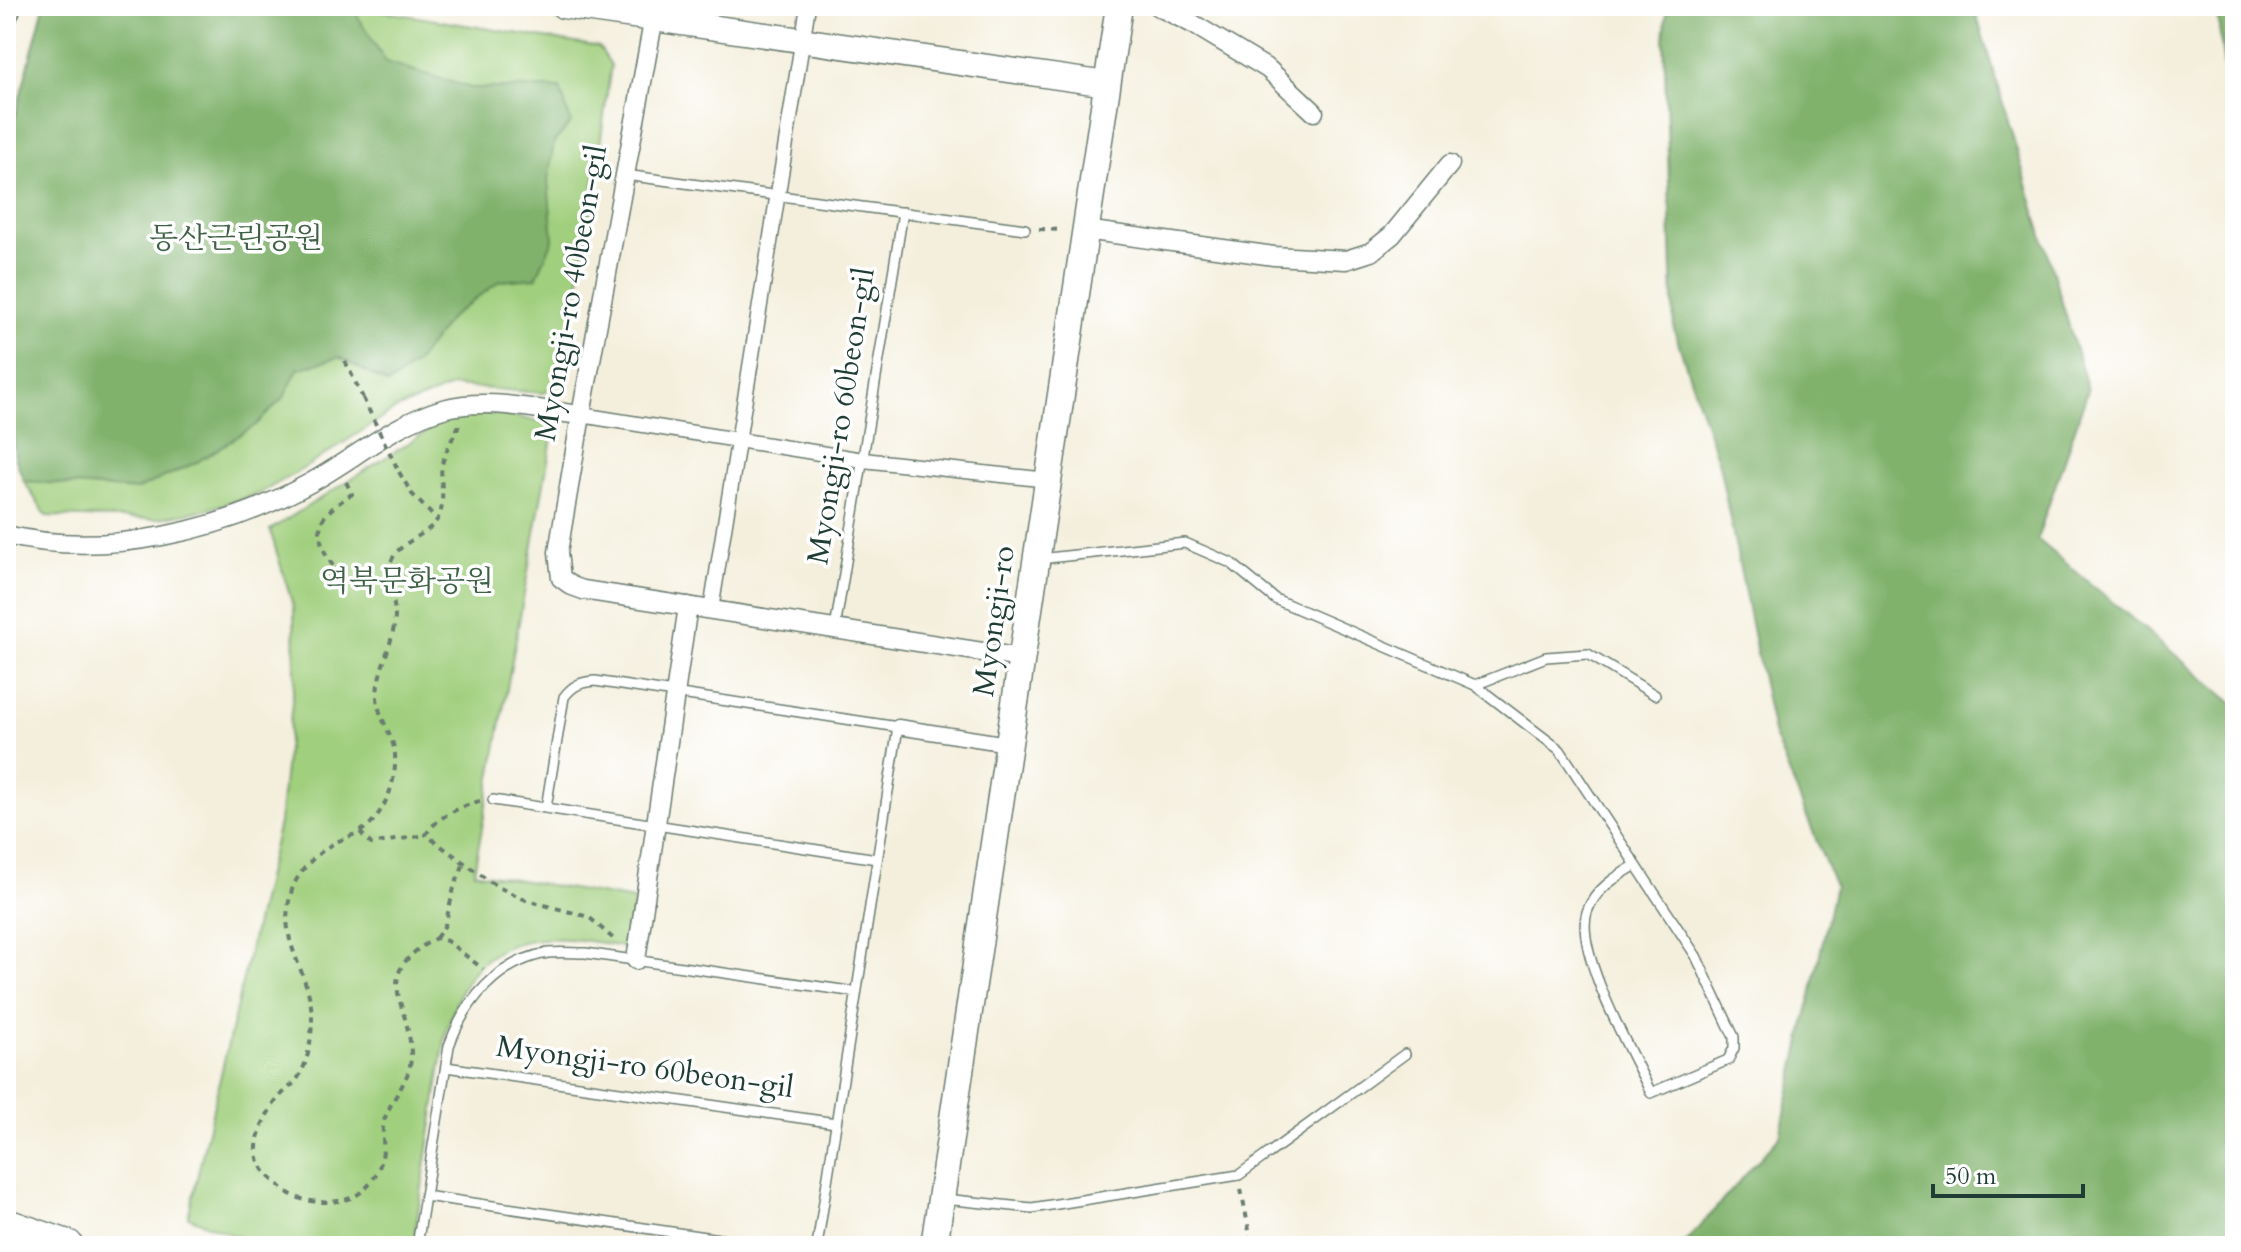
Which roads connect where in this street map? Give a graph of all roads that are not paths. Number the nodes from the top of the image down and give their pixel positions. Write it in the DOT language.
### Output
graph roads {
  1 [pos="12,6"];
  2 [pos="563,6"];
  3 [pos="808,6"];
  4 [pos="1119,6"];
  5 [pos="1157,6"];
  6 [pos="654,12"];
  7 [pos="6,22"];
  8 [pos="803,41"];
  9 [pos="1107,84"];
  10 [pos="1314,112"];
  11 [pos="1450,164"];
  12 [pos="625,175"];
  13 [pos="778,196"];
  14 [pos="903,212"];
  15 [pos="1025,229"];
  16 [pos="1085,230"];
  17 [pos="581,415"];
  18 [pos="738,442"];
  19 [pos="863,460"];
  20 [pos="1048,480"];
  21 [pos="6,535"];
  22 [pos="1036,559"];
  23 [pos="688,606"];
  24 [pos="711,610"];
  25 [pos="835,629"];
  26 [pos="1021,658"];
  27 [pos="1475,685"];
  28 [pos="676,692"];
  29 [pos="1655,695"];
  30 [pos="898,727"];
  31 [pos="1008,744"];
  32 [pos="493,800"];
  33 [pos="546,808"];
  34 [pos="656,825"];
  35 [pos="877,859"];
  36 [pos="1636,865"];
  37 [pos="636,960"];
  38 [pos="856,992"];
  39 [pos="1405,1054"];
  40 [pos="446,1067"];
  41 [pos="836,1123"];
  42 [pos="425,1196"];
  43 [pos="940,1199"];
  44 [pos="6,1225"];
  45 [pos="67,1246"];
  46 [pos="417,1246"];
  47 [pos="767,1246"];
  48 [pos="817,1246"];
  49 [pos="934,1246"];
  1 -- 7 [label="street"];
  2 -- 6 [label="street"];
  3 -- 8 [label="street"];
  4 -- 9 [label="main road, Myongji-ro"];
  5 -- 10 [label="street"];
  6 -- 8 [label="street"];
  6 -- 12 [label="street, Myongji-ro 40beon-gil"];
  8 -- 9 [label="street"];
  8 -- 13 [label="street"];
  9 -- 16 [label="main road, Myongji-ro"];
  11 -- 16 [label="street"];
  12 -- 13 [label="lane"];
  12 -- 17 [label="street, Myongji-ro 40beon-gil"];
  13 -- 14 [label="lane"];
  13 -- 18 [label="street"];
  14 -- 15 [label="lane"];
  14 -- 19 [label="lane, Myongji-ro 60beon-gil"];
  16 -- 20 [label="main road, Myongji-ro"];
  17 -- 18 [label="street"];
  17 -- 21 [label="street"];
  17 -- 23 [label="street, Myongji-ro 40beon-gil"];
  18 -- 19 [label="street"];
  18 -- 24 [label="street"];
  19 -- 20 [label="street"];
  19 -- 25 [label="lane, Myongji-ro 60beon-gil"];
  20 -- 22 [label="main road, Myongji-ro"];
  22 -- 26 [label="main road, Myongji-ro"];
  22 -- 27 [label="lane"];
  23 -- 24 [label="street"];
  23 -- 28 [label="street"];
  24 -- 25 [label="street"];
  25 -- 26 [label="street"];
  26 -- 31 [label="main road, Myongji-ro"];
  27 -- 29 [label="lane"];
  27 -- 36 [label="lane"];
  28 -- 30 [label="lane"];
  28 -- 33 [label="lane"];
  28 -- 34 [label="street"];
  30 -- 31 [label="street"];
  30 -- 35 [label="lane"];
  31 -- 43 [label="main road, Myongji-ro"];
  32 -- 33 [label="lane"];
  33 -- 34 [label="lane"];
  34 -- 35 [label="lane"];
  34 -- 37 [label="street"];
  35 -- 38 [label="lane"];
  36 -- 36 [label="lane"];
  37 -- 38 [label="lane, Myongji-ro 60beon-gil"];
  37 -- 40 [label="lane, Myongji-ro 60beon-gil"];
  38 -- 41 [label="lane"];
  39 -- 43 [label="lane"];
  40 -- 41 [label="lane, Myongji-ro 60beon-gil"];
  40 -- 42 [label="lane, Myongji-ro 60beon-gil"];
  41 -- 48 [label="lane"];
  42 -- 46 [label="lane, Myongji-ro 60beon-gil"];
  42 -- 47 [label="lane"];
  43 -- 49 [label="main road, Myongji-ro"];
  44 -- 45 [label="highway"];
}
